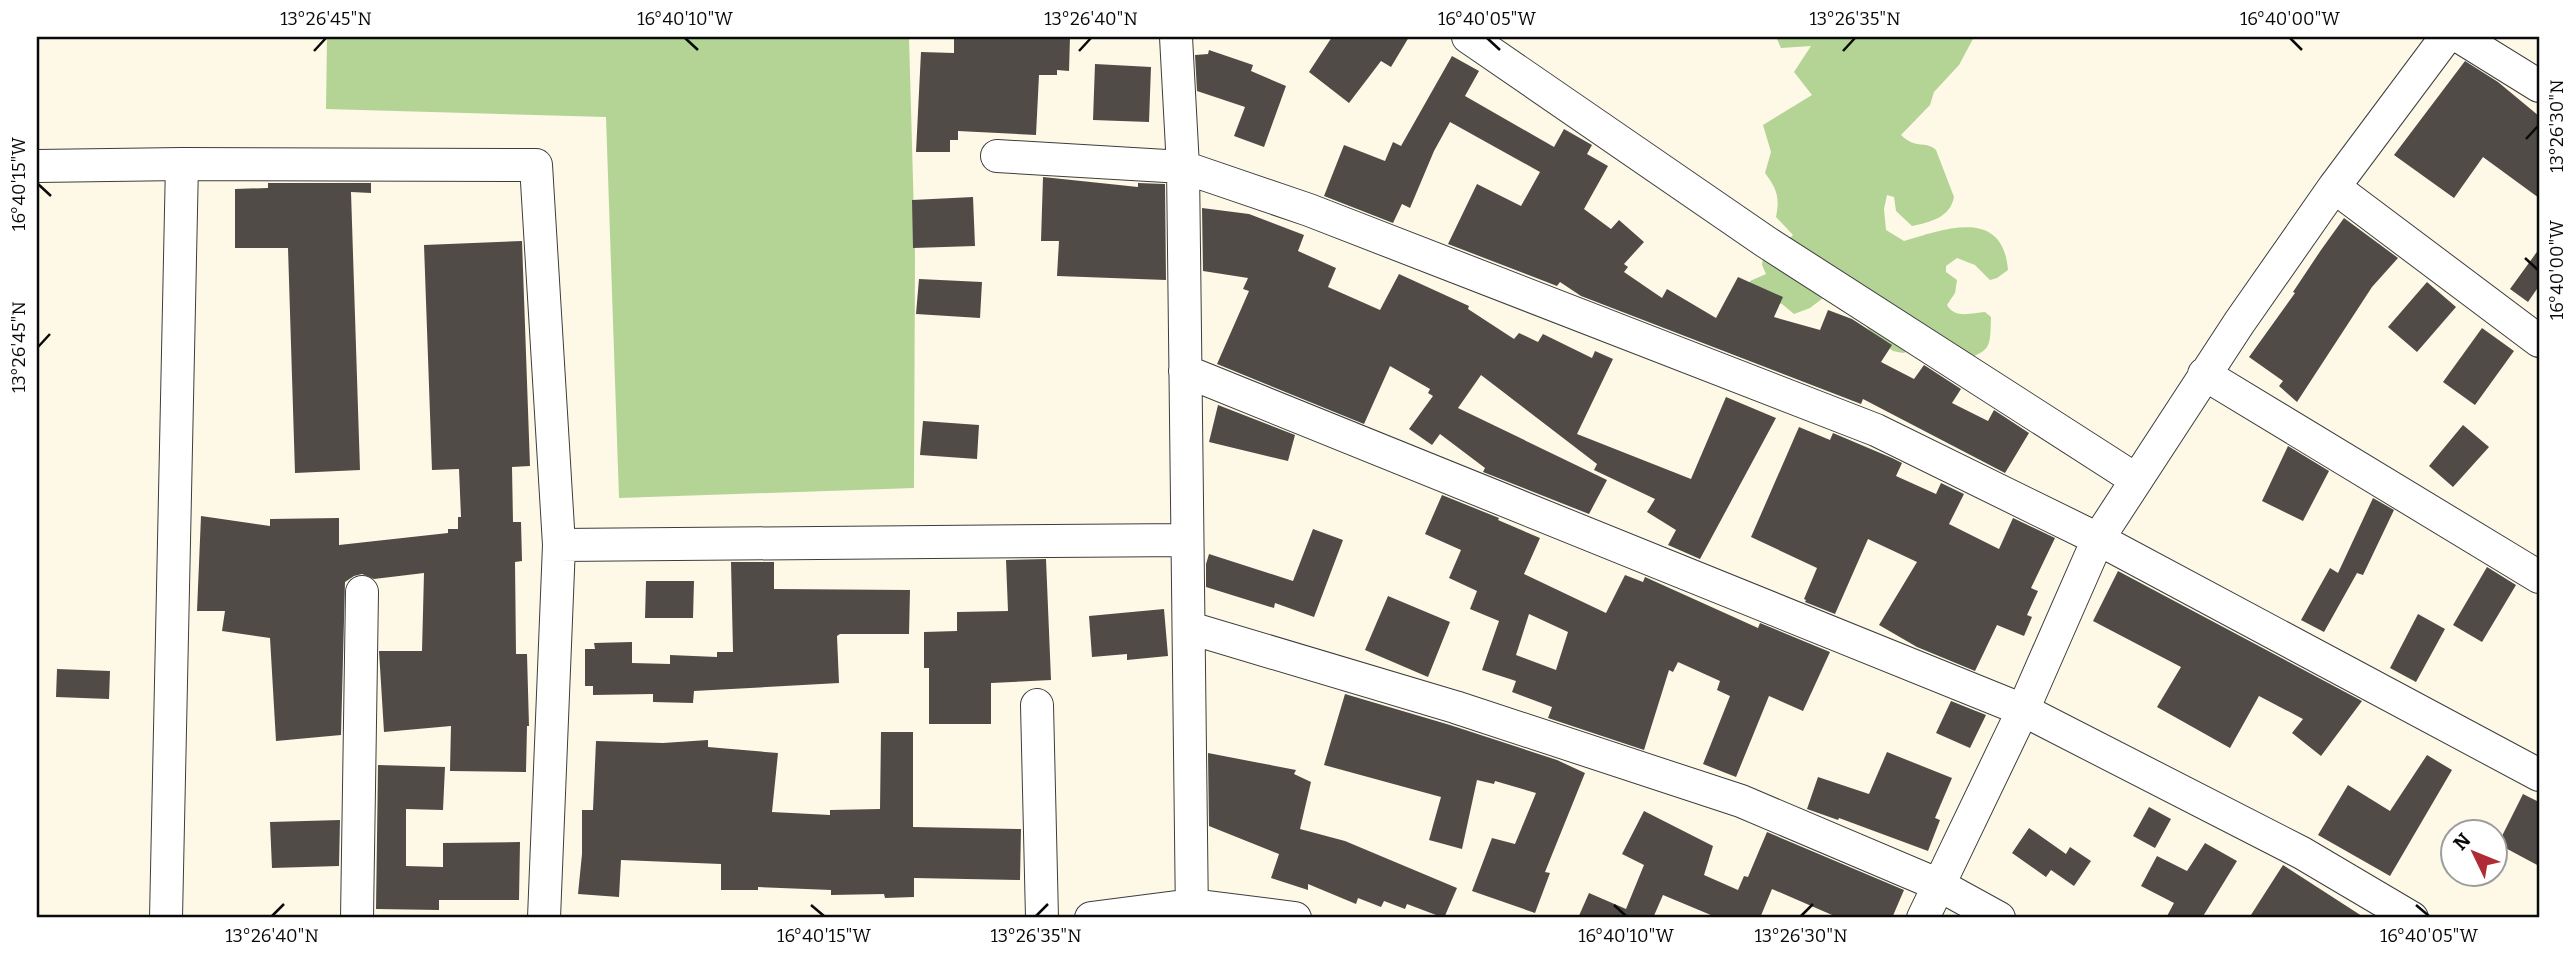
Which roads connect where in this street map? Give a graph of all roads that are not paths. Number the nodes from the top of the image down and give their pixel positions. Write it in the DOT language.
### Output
graph roads {
  1 [pos="1176,37"];
  2 [pos="1468,37"];
  3 [pos="2446,37"];
  4 [pos="2460,37"];
  5 [pos="2539,86"];
  6 [pos="997,156"];
  7 [pos="183,164"];
  8 [pos="37,166"];
  9 [pos="1183,167"];
  10 [pos="2333,187"];
  11 [pos="2539,341"];
  12 [pos="1185,371"];
  13 [pos="2204,374"];
  14 [pos="2135,479"];
  15 [pos="1186,540"];
  16 [pos="2098,540"];
  17 [pos="559,545"];
  18 [pos="2539,577"];
  19 [pos="362,592"];
  20 [pos="1190,628"];
  21 [pos="1037,705"];
  22 [pos="2023,710"];
  23 [pos="2539,775"];
  24 [pos="1939,885"];
  25 [pos="1192,912"];
  26 [pos="166,918"];
  27 [pos="356,918"];
  28 [pos="544,918"];
  29 [pos="1042,918"];
  30 [pos="1091,918"];
  31 [pos="1295,918"];
  32 [pos="1923,918"];
  33 [pos="1999,918"];
  34 [pos="2412,918"];
  1 -- 9 [label="street"];
  2 -- 14 [label="street"];
  3 -- 10 [label="street"];
  4 -- 5 [label="street"];
  6 -- 9 [label="street"];
  7 -- 8 [label="street"];
  7 -- 17 [label="street"];
  7 -- 26 [label="street"];
  9 -- 12 [label="street"];
  9 -- 16 [label="street"];
  10 -- 11 [label="street"];
  10 -- 13 [label="street"];
  12 -- 15 [label="street"];
  12 -- 22 [label="street"];
  13 -- 14 [label="street"];
  13 -- 18 [label="street"];
  14 -- 16 [label="street"];
  15 -- 17 [label="street"];
  15 -- 20 [label="street"];
  16 -- 22 [label="street"];
  16 -- 23 [label="street"];
  17 -- 28 [label="street"];
  19 -- 27 [label="street"];
  20 -- 24 [label="street"];
  20 -- 25 [label="street"];
  21 -- 29 [label="street"];
  22 -- 24 [label="street"];
  22 -- 34 [label="street"];
  24 -- 32 [label="street"];
  24 -- 33 [label="street"];
  25 -- 30 [label="street"];
  25 -- 31 [label="street"];
}
